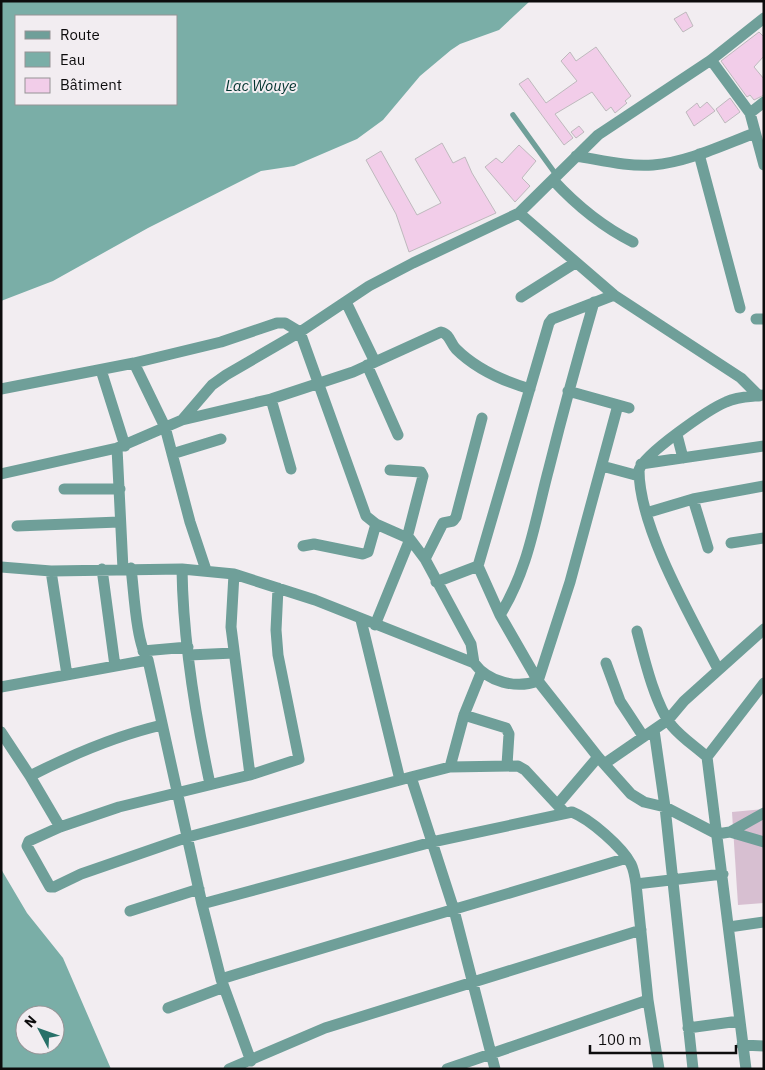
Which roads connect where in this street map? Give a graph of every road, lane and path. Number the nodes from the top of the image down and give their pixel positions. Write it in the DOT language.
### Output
graph roads {
  1 [pos="762,25"];
  2 [pos="711,60"];
  3 [pos="764,102"];
  4 [pos="750,113"];
  5 [pos="513,115"];
  6 [pos="755,133"];
  7 [pos="699,154"];
  8 [pos="576,156"];
  9 [pos="764,165"];
  10 [pos="555,178"];
  11 [pos="519,213"];
  12 [pos="633,242"];
  13 [pos="575,263"];
  14 [pos="614,295"];
  15 [pos="521,297"];
  16 [pos="346,302"];
  17 [pos="594,302"];
  18 [pos="740,308"];
  19 [pos="300,332"];
  20 [pos="134,363"];
  21 [pos="371,364"];
  22 [pos="100,370"];
  23 [pos="318,384"];
  24 [pos="1,389"];
  25 [pos="530,389"];
  26 [pos="568,391"];
  27 [pos="761,396"];
  28 [pos="271,399"];
  29 [pos="482,418"];
  30 [pos="182,420"];
  31 [pos="165,427"];
  32 [pos="398,434"];
  33 [pos="677,435"];
  34 [pos="221,439"];
  35 [pos="764,446"];
  36 [pos="121,447"];
  37 [pos="172,454"];
  38 [pos="683,458"];
  39 [pos="602,466"];
  40 [pos="291,469"];
  41 [pos="390,470"];
  42 [pos="640,470"];
  43 [pos="1,474"];
  44 [pos="764,486"];
  45 [pos="64,489"];
  46 [pos="120,489"];
  47 [pos="693,499"];
  48 [pos="646,513"];
  49 [pos="119,522"];
  50 [pos="376,524"];
  51 [pos="17,526"];
  52 [pos="764,538"];
  53 [pos="409,539"];
  54 [pos="730,543"];
  55 [pos="303,546"];
  56 [pos="708,548"];
  57 [pos="425,559"];
  58 [pos="478,566"];
  59 [pos="1,567"];
  60 [pos="102,569"];
  61 [pos="127,569"];
  62 [pos="182,570"];
  63 [pos="206,570"];
  64 [pos="51,571"];
  65 [pos="234,574"];
  66 [pos="436,582"];
  67 [pos="278,588"];
  68 [pos="500,615"];
  69 [pos="361,620"];
  70 [pos="375,625"];
  71 [pos="764,629"];
  72 [pos="637,632"];
  73 [pos="188,651"];
  74 [pos="234,653"];
  75 [pos="146,656"];
  76 [pos="606,663"];
  77 [pos="474,664"];
  78 [pos="115,666"];
  79 [pos="718,670"];
  80 [pos="482,673"];
  81 [pos="68,675"];
  82 [pos="538,681"];
  83 [pos="764,683"];
  84 [pos="1,687"];
  85 [pos="464,715"];
  86 [pos="668,720"];
  87 [pos="162,724"];
  88 [pos="654,730"];
  89 [pos="1,732"];
  90 [pos="643,736"];
  91 [pos="707,757"];
  92 [pos="601,761"];
  93 [pos="506,765"];
  94 [pos="450,767"];
  95 [pos="250,774"];
  96 [pos="30,776"];
  97 [pos="406,778"];
  98 [pos="210,784"];
  99 [pos="178,791"];
  100 [pos="665,807"];
  101 [pos="561,808"];
  102 [pos="764,812"];
  103 [pos="60,827"];
  104 [pos="730,832"];
  105 [pos="717,834"];
  106 [pos="188,837"];
  107 [pos="432,842"];
  108 [pos="764,842"];
  109 [pos="627,858"];
  110 [pos="723,874"];
  111 [pos="673,880"];
  112 [pos="636,884"];
  113 [pos="199,889"];
  114 [pos="202,904"];
  115 [pos="454,910"];
  116 [pos="130,912"];
  117 [pos="764,922"];
  118 [pos="729,927"];
  119 [pos="641,930"];
  120 [pos="472,981"];
  121 [pos="223,983"];
  122 [pos="648,1000"];
  123 [pos="168,1008"];
  124 [pos="739,1021"];
  125 [pos="688,1028"];
  126 [pos="742,1045"];
  127 [pos="764,1046"];
  128 [pos="492,1054"];
  129 [pos="250,1061"];
  130 [pos="229,1069"];
  131 [pos="447,1069"];
  132 [pos="496,1069"];
  133 [pos="659,1069"];
  134 [pos="693,1069"];
  135 [pos="746,1069"];
  1 -- 2 [label="street"];
  2 -- 4 [label="street"];
  2 -- 8 [label="street"];
  3 -- 4 [label="street"];
  4 -- 6 [label="street"];
  5 -- 10 [label="lane"];
  6 -- 7 [label="street"];
  6 -- 9 [label="street"];
  7 -- 8 [label="street"];
  7 -- 18 [label="street"];
  8 -- 10 [label="street"];
  10 -- 11 [label="street"];
  10 -- 12 [label="street"];
  11 -- 13 [label="street"];
  11 -- 16 [label="street"];
  13 -- 14 [label="street"];
  13 -- 15 [label="street"];
  14 -- 17 [label="street"];
  14 -- 27 [label="street"];
  16 -- 19 [label="street"];
  16 -- 21 [label="street"];
  17 -- 25 [label="street"];
  17 -- 26 [label="street"];
  19 -- 20 [label="street"];
  19 -- 23 [label="street"];
  19 -- 30 [label="street"];
  20 -- 22 [label="street"];
  20 -- 31 [label="street"];
  21 -- 23 [label="street"];
  21 -- 25 [label="street"];
  21 -- 32 [label="street"];
  22 -- 24 [label="street"];
  22 -- 36 [label="street"];
  23 -- 28 [label="street"];
  23 -- 50 [label="street"];
  25 -- 58 [label="street"];
  26 -- 39 [label="street"];
  26 -- 68 [label="street"];
  27 -- 33 [label="street"];
  28 -- 30 [label="street"];
  28 -- 40 [label="street"];
  29 -- 57 [label="street"];
  30 -- 31 [label="street"];
  31 -- 36 [label="street"];
  31 -- 37 [label="street"];
  33 -- 38 [label="street"];
  33 -- 42 [label="street"];
  34 -- 37 [label="street"];
  35 -- 38 [label="street"];
  36 -- 43 [label="street"];
  36 -- 46 [label="street"];
  37 -- 63 [label="street"];
  38 -- 42 [label="street"];
  39 -- 42 [label="street"];
  39 -- 82 [label="street"];
  41 -- 53 [label="street"];
  42 -- 48 [label="street"];
  44 -- 47 [label="street"];
  45 -- 46 [label="street"];
  46 -- 49 [label="street"];
  47 -- 48 [label="street"];
  47 -- 56 [label="street"];
  48 -- 79 [label="street"];
  49 -- 51 [label="street"];
  49 -- 61 [label="street"];
  50 -- 53 [label="street"];
  50 -- 55 [label="street"];
  52 -- 54 [label="street"];
  53 -- 57 [label="street"];
  53 -- 70 [label="street"];
  57 -- 66 [label="street"];
  58 -- 66 [label="street"];
  58 -- 68 [label="street"];
  59 -- 64 [label="street"];
  60 -- 61 [label="street"];
  60 -- 64 [label="street"];
  60 -- 78 [label="street"];
  61 -- 62 [label="street"];
  61 -- 75 [label="street"];
  62 -- 63 [label="street"];
  62 -- 73 [label="street"];
  63 -- 65 [label="street"];
  64 -- 81 [label="street"];
  65 -- 67 [label="street"];
  65 -- 74 [label="street"];
  66 -- 77 [label="street"];
  67 -- 69 [label="street"];
  67 -- 95 [label="street"];
  68 -- 82 [label="street"];
  69 -- 70 [label="street"];
  69 -- 97 [label="street"];
  70 -- 77 [label="street"];
  71 -- 79 [label="street"];
  72 -- 86 [label="street"];
  73 -- 74 [label="street"];
  73 -- 75 [label="street"];
  73 -- 98 [label="street"];
  74 -- 95 [label="street"];
  75 -- 78 [label="street"];
  75 -- 87 [label="street"];
  76 -- 90 [label="street"];
  77 -- 80 [label="street"];
  78 -- 81 [label="street"];
  79 -- 86 [label="street"];
  80 -- 82 [label="street"];
  80 -- 85 [label="street"];
  81 -- 84 [label="street"];
  82 -- 92 [label="street"];
  83 -- 91 [label="street"];
  85 -- 93 [label="street"];
  85 -- 94 [label="street"];
  86 -- 88 [label="street"];
  86 -- 91 [label="street"];
  87 -- 96 [label="street"];
  87 -- 99 [label="street"];
  88 -- 90 [label="street"];
  88 -- 100 [label="street"];
  89 -- 96 [label="street"];
  90 -- 92 [label="street"];
  91 -- 105 [label="street"];
  92 -- 100 [label="street"];
  92 -- 101 [label="street"];
  93 -- 94 [label="street"];
  93 -- 101 [label="street"];
  94 -- 97 [label="street"];
  95 -- 98 [label="street"];
  96 -- 103 [label="street"];
  97 -- 106 [label="street"];
  97 -- 107 [label="street"];
  98 -- 99 [label="street"];
  99 -- 103 [label="street"];
  99 -- 106 [label="street"];
  100 -- 105 [label="street"];
  100 -- 111 [label="street"];
  101 -- 107 [label="street"];
  101 -- 109 [label="street"];
  102 -- 104 [label="street"];
  103 -- 106 [label="street"];
  104 -- 105 [label="street"];
  104 -- 108 [label="street"];
  105 -- 110 [label="street"];
  106 -- 113 [label="street"];
  107 -- 114 [label="street"];
  107 -- 115 [label="street"];
  109 -- 112 [label="street"];
  109 -- 115 [label="street"];
  110 -- 111 [label="street"];
  110 -- 118 [label="street"];
  111 -- 112 [label="street"];
  111 -- 125 [label="street"];
  112 -- 119 [label="street"];
  113 -- 114 [label="street"];
  113 -- 116 [label="street"];
  114 -- 121 [label="street"];
  115 -- 120 [label="street"];
  115 -- 121 [label="street"];
  117 -- 118 [label="street"];
  118 -- 124 [label="street"];
  119 -- 120 [label="street"];
  119 -- 122 [label="street"];
  120 -- 128 [label="street"];
  120 -- 129 [label="street"];
  121 -- 123 [label="street"];
  121 -- 129 [label="street"];
  122 -- 128 [label="street"];
  122 -- 133 [label="street"];
  124 -- 125 [label="street"];
  124 -- 126 [label="street"];
  125 -- 134 [label="street"];
  126 -- 127 [label="street"];
  126 -- 135 [label="street"];
  128 -- 131 [label="street"];
  128 -- 132 [label="street"];
  129 -- 130 [label="street"];
}
